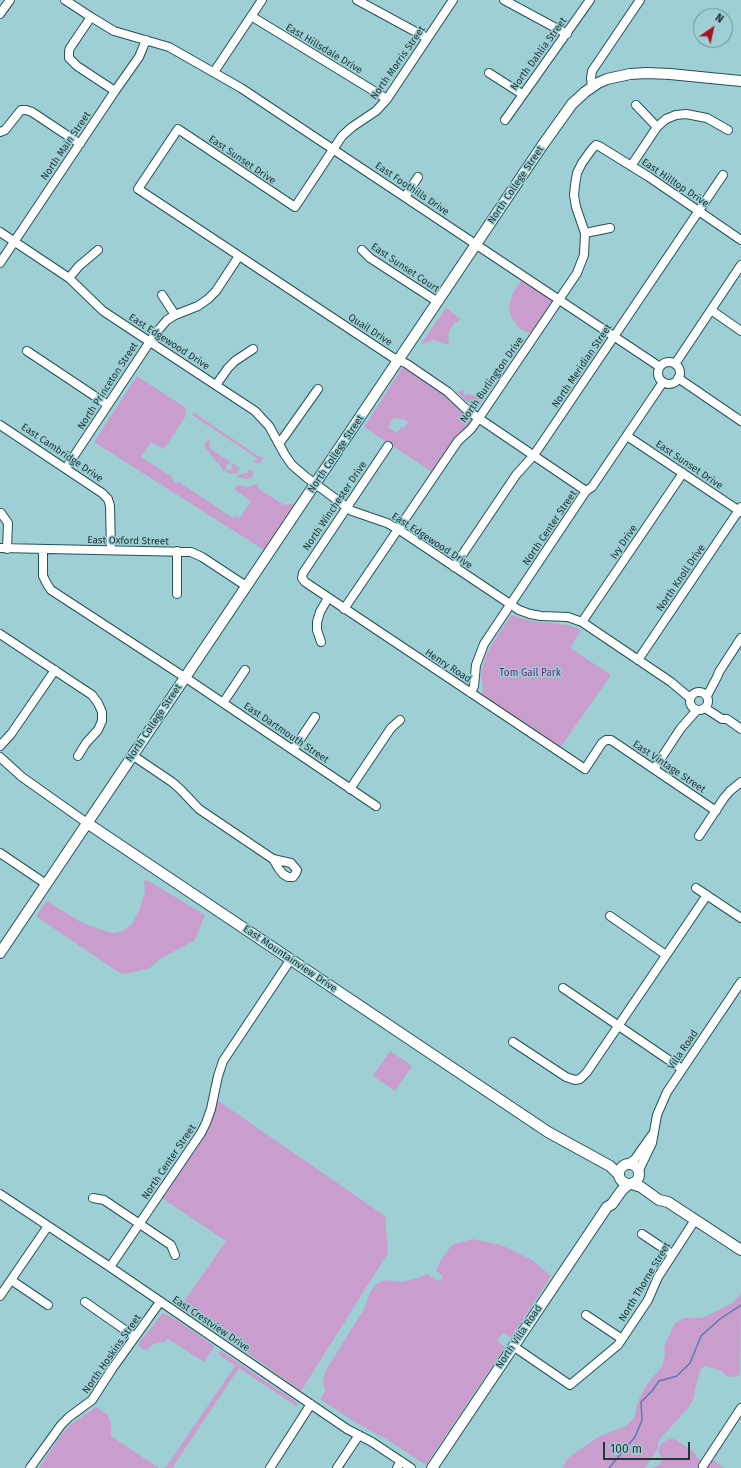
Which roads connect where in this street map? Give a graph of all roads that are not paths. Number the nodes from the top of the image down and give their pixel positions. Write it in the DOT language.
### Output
graph roads {
  1 [pos="10,0"];
  2 [pos="65,0"];
  3 [pos="262,0"];
  4 [pos="357,0"];
  5 [pos="453,0"];
  6 [pos="504,0"];
  7 [pos="590,0"];
  8 [pos="640,0"];
  9 [pos="0,14"];
  10 [pos="251,16"];
  11 [pos="91,17"];
  12 [pos="567,34"];
  13 [pos="428,38"];
  14 [pos="146,40"];
  15 [pos="214,72"];
  16 [pos="489,73"];
  17 [pos="741,82"];
  18 [pos="592,87"];
  19 [pos="115,91"];
  20 [pos="522,94"];
  21 [pos="388,99"];
  22 [pos="636,105"];
  23 [pos="505,120"];
  24 [pos="657,127"];
  25 [pos="178,129"];
  26 [pos="728,130"];
  27 [pos="0,132"];
  28 [pos="80,144"];
  29 [pos="596,145"];
  30 [pos="333,149"];
  31 [pos="631,166"];
  32 [pos="722,174"];
  33 [pos="418,177"];
  34 [pos="405,197"];
  35 [pos="295,208"];
  36 [pos="698,210"];
  37 [pos="610,228"];
  38 [pos="0,232"];
  39 [pos="585,233"];
  40 [pos="741,240"];
  41 [pos="14,241"];
  42 [pos="477,244"];
  43 [pos="98,250"];
  44 [pos="362,250"];
  45 [pos="239,256"];
  46 [pos="0,263"];
  47 [pos="741,265"];
  48 [pos="69,278"];
  49 [pos="162,296"];
  50 [pos="559,299"];
  51 [pos="438,302"];
  52 [pos="711,310"];
  53 [pos="175,315"];
  54 [pos="741,331"];
  55 [pos="614,336"];
  56 [pos="149,341"];
  57 [pos="253,349"];
  58 [pos="27,351"];
  59 [pos="399,360"];
  60 [pos="675,364"];
  61 [pos="660,367"];
  62 [pos="678,378"];
  63 [pos="663,382"];
  64 [pos="216,385"];
  65 [pos="318,389"];
  66 [pos="108,405"];
  67 [pos="479,418"];
  68 [pos="741,421"];
  69 [pos="0,425"];
  70 [pos="627,436"];
  71 [pos="279,444"];
  72 [pos="388,446"];
  73 [pos="534,456"];
  74 [pos="66,468"];
  75 [pos="683,473"];
  76 [pos="316,484"];
  77 [pos="586,491"];
  78 [pos="347,507"];
  79 [pos="740,510"];
  80 [pos="2,513"];
  81 [pos="398,529"];
  82 [pos="3,549"];
  83 [pos="43,550"];
  84 [pos="111,550"];
  85 [pos="177,551"];
  86 [pos="454,567"];
  87 [pos="302,578"];
  88 [pos="246,586"];
  89 [pos="177,594"];
  90 [pos="328,598"];
  91 [pos="511,605"];
  92 [pos="344,609"];
  93 [pos="582,622"];
  94 [pos="0,634"];
  95 [pos="741,638"];
  96 [pos="321,642"];
  97 [pos="638,660"];
  98 [pos="55,670"];
  99 [pos="244,670"];
  100 [pos="184,678"];
  101 [pos="471,693"];
  102 [pos="699,701"];
  103 [pos="223,703"];
  104 [pos="315,717"];
  105 [pos="400,720"];
  106 [pos="741,729"];
  107 [pos="611,740"];
  108 [pos="0,746"];
  109 [pos="293,750"];
  110 [pos="132,755"];
  111 [pos="78,756"];
  112 [pos="0,757"];
  113 [pos="654,769"];
  114 [pos="741,782"];
  115 [pos="350,789"];
  116 [pos="376,806"];
  117 [pos="716,810"];
  118 [pos="87,823"];
  119 [pos="699,836"];
  120 [pos="0,853"];
  121 [pos="273,859"];
  122 [pos="46,884"];
  123 [pos="696,888"];
  124 [pos="707,895"];
  125 [pos="610,916"];
  126 [pos="741,918"];
  127 [pos="0,953"];
  128 [pos="666,955"];
  129 [pos="291,959"];
  130 [pos="741,982"];
  131 [pos="563,988"];
  132 [pos="618,1026"];
  133 [pos="513,1042"];
  134 [pos="682,1069"];
  135 [pos="652,1135"];
  136 [pos="586,1152"];
  137 [pos="626,1164"];
  138 [pos="639,1172"];
  139 [pos="620,1176"];
  140 [pos="631,1184"];
  141 [pos="0,1194"];
  142 [pos="93,1198"];
  143 [pos="668,1202"];
  144 [pos="607,1207"];
  145 [pos="695,1220"];
  146 [pos="140,1224"];
  147 [pos="48,1226"];
  148 [pos="642,1234"];
  149 [pos="741,1250"];
  150 [pos="672,1254"];
  151 [pos="175,1255"];
  152 [pos="110,1267"];
  153 [pos="6,1283"];
  154 [pos="0,1296"];
  155 [pos="85,1302"];
  156 [pos="160,1302"];
  157 [pos="48,1305"];
  158 [pos="586,1315"];
  159 [pos="135,1337"];
  160 [pos="622,1339"];
  161 [pos="513,1346"];
  162 [pos="311,1404"];
  163 [pos="741,1408"];
  164 [pos="359,1435"];
  165 [pos="399,1465"];
  166 [pos="703,1466"];
  167 [pos="30,1468"];
  168 [pos="270,1468"];
  169 [pos="337,1468"];
  170 [pos="411,1468"];
  171 [pos="432,1468"];
  1 -- 9 [label="street"];
  2 -- 11 [label="street, East Foothills Drive"];
  3 -- 10 [label="street"];
  4 -- 13 [label="street"];
  5 -- 13 [label="street, North Morris Street"];
  6 -- 12 [label="street"];
  7 -- 12 [label="street, North Dahlia Street"];
  8 -- 18 [label="street"];
  10 -- 15 [label="street"];
  10 -- 21 [label="street, East Hillsdale Drive"];
  11 -- 14 [label="street, East Foothills Drive"];
  11 -- 19 [label="street"];
  12 -- 20 [label="street, North Dahlia Street"];
  13 -- 21 [label="street, North Morris Street"];
  14 -- 15 [label="street, East Foothills Drive"];
  14 -- 19 [label="street, North Main Street"];
  15 -- 30 [label="street, East Foothills Drive"];
  16 -- 20 [label="street"];
  17 -- 18 [label="main road, North College Street"];
  18 -- 42 [label="main road, North College Street"];
  19 -- 28 [label="street, North Main Street"];
  20 -- 23 [label="street, North Dahlia Street"];
  21 -- 30 [label="street, North Morris Street"];
  22 -- 24 [label="street"];
  24 -- 26 [label="street"];
  24 -- 31 [label="street"];
  25 -- 35 [label="street, East Sunset Drive"];
  25 -- 45 [label="street, Quail Drive"];
  27 -- 28 [label="street"];
  28 -- 41 [label="street, North Main Street"];
  29 -- 31 [label="street, East Hilltop Drive"];
  29 -- 39 [label="street, North Burlington Drive"];
  30 -- 34 [label="street, East Foothills Drive"];
  30 -- 35 [label="street, North Morris Street"];
  31 -- 36 [label="street, East Hilltop Drive"];
  32 -- 36 [label="street, North Meridian Street"];
  33 -- 34 [label="street"];
  34 -- 42 [label="street, East Foothills Drive"];
  36 -- 40 [label="street, East Hilltop Drive"];
  36 -- 55 [label="street, North Meridian Street"];
  37 -- 39 [label="street"];
  38 -- 41 [label="street, East Edgewood Drive"];
  39 -- 50 [label="street, North Burlington Drive"];
  41 -- 46 [label="street, North Main Street"];
  41 -- 48 [label="street, East Edgewood Drive"];
  42 -- 50 [label="street, East Foothills Drive"];
  42 -- 51 [label="main road, North College Street"];
  43 -- 48 [label="street"];
  44 -- 51 [label="street, East Sunset Court"];
  45 -- 53 [label="street, North Princeton Street"];
  45 -- 59 [label="street, Quail Drive"];
  47 -- 52 [label="street"];
  48 -- 56 [label="street, East Edgewood Drive"];
  49 -- 53 [label="street"];
  50 -- 55 [label="street, East Foothills Drive"];
  50 -- 67 [label="street, North Burlington Drive"];
  51 -- 59 [label="main road, North College Street"];
  52 -- 54 [label="street"];
  52 -- 60 [label="street"];
  53 -- 56 [label="street, North Princeton Street"];
  55 -- 61 [label="street, East Foothills Drive"];
  55 -- 73 [label="street, North Meridian Street"];
  56 -- 64 [label="street, East Edgewood Drive"];
  56 -- 66 [label="street, North Princeton Street"];
  57 -- 64 [label="street"];
  58 -- 66 [label="street"];
  59 -- 67 [label="street, Quail Drive"];
  59 -- 76 [label="main road, North College Street"];
  60 -- 61 [label="street"];
  60 -- 62 [label="street"];
  61 -- 63 [label="street"];
  62 -- 63 [label="street"];
  62 -- 68 [label="street"];
  63 -- 70 [label="street, North Center Street"];
  64 -- 71 [label="street, East Edgewood Drive"];
  65 -- 71 [label="street"];
  66 -- 74 [label="street, North Princeton Street"];
  67 -- 73 [label="street, Quail Drive"];
  67 -- 81 [label="street, North Burlington Drive"];
  69 -- 74 [label="street, East Cambridge Drive"];
  70 -- 75 [label="street, East Sunset Drive"];
  70 -- 77 [label="street, North Center Street"];
  71 -- 76 [label="street, East Edgewood Drive"];
  72 -- 78 [label="street, North Winchester Drive"];
  73 -- 77 [label="street, Quail Drive"];
  73 -- 86 [label="street, North Meridian Street"];
  74 -- 84 [label="street, East Cambridge Drive"];
  75 -- 79 [label="street, East Sunset Drive"];
  75 -- 93 [label="street, Ivy Drive"];
  76 -- 78 [label="street, East Edgewood Drive"];
  76 -- 88 [label="main road, North College Street"];
  77 -- 91 [label="street, North Center Street"];
  78 -- 81 [label="street, East Edgewood Drive"];
  78 -- 87 [label="street, North Winchester Drive"];
  79 -- 97 [label="street, North Knoll Drive"];
  80 -- 82 [label="street"];
  81 -- 86 [label="street, East Edgewood Drive"];
  81 -- 92 [label="street, North Burlington Drive"];
  82 -- 83 [label="street, East Oxford Street"];
  83 -- 84 [label="street, East Oxford Street"];
  83 -- 100 [label="street, East Dartmouth Street"];
  84 -- 85 [label="street, East Oxford Street"];
  85 -- 88 [label="street, East Oxford Street"];
  85 -- 89 [label="street"];
  86 -- 91 [label="street, East Edgewood Drive"];
  87 -- 90 [label="street, Henry Road"];
  88 -- 100 [label="main road, North College Street"];
  90 -- 92 [label="street, Henry Road"];
  90 -- 96 [label="street"];
  91 -- 93 [label="street, East Edgewood Drive"];
  91 -- 101 [label="street, North Center Street"];
  92 -- 101 [label="street, Henry Road"];
  93 -- 97 [label="street, East Edgewood Drive"];
  94 -- 98 [label="street"];
  95 -- 102 [label="street"];
  97 -- 102 [label="street, East Edgewood Drive"];
  98 -- 108 [label="street"];
  98 -- 111 [label="street"];
  99 -- 103 [label="street"];
  100 -- 103 [label="street, East Dartmouth Street"];
  100 -- 110 [label="main road, North College Street"];
  101 -- 107 [label="street, Henry Road"];
  102 -- 106 [label="street, East Edgewood Drive"];
  102 -- 113 [label="street"];
  103 -- 109 [label="street, East Dartmouth Street"];
  104 -- 109 [label="street"];
  105 -- 115 [label="street"];
  107 -- 113 [label="street, East Vintage Street"];
  109 -- 115 [label="street, East Dartmouth Street"];
  110 -- 118 [label="main road, North College Street"];
  110 -- 121 [label="street"];
  112 -- 118 [label="street, East Mountainview Drive"];
  113 -- 117 [label="street, East Vintage Street"];
  114 -- 117 [label="street"];
  115 -- 116 [label="street, East Dartmouth Street"];
  117 -- 119 [label="street"];
  118 -- 122 [label="main road, North College Street"];
  118 -- 129 [label="main road, East Mountainview Drive"];
  120 -- 122 [label="street"];
  122 -- 127 [label="main road, North College Street"];
  123 -- 124 [label="street"];
  124 -- 126 [label="street"];
  124 -- 128 [label="street"];
  125 -- 128 [label="street"];
  128 -- 132 [label="street"];
  129 -- 136 [label="main road, East Mountainview Drive"];
  129 -- 146 [label="street, North Center Street"];
  130 -- 134 [label="street, Villa Road"];
  131 -- 132 [label="street"];
  132 -- 133 [label="street"];
  132 -- 134 [label="street"];
  134 -- 135 [label="street, Villa Road"];
  135 -- 137 [label="street, Villa Road"];
  135 -- 138 [label="street, Villa Road"];
  136 -- 137 [label="main road, East Mountainview Drive"];
  136 -- 139 [label="main road, East Mountainview Drive"];
  137 -- 138 [label="main road"];
  137 -- 139 [label="main road"];
  138 -- 140 [label="main road"];
  138 -- 143 [label="main road"];
  139 -- 140 [label="main road"];
  139 -- 144 [label="main road, North Villa Road"];
  140 -- 143 [label="main road"];
  140 -- 144 [label="main road, North Villa Road"];
  141 -- 147 [label="street, East Crestview Drive"];
  142 -- 146 [label="street"];
  143 -- 145 [label="main road"];
  144 -- 161 [label="main road, North Villa Road"];
  145 -- 149 [label="main road"];
  145 -- 150 [label="street, North Thorne Street"];
  146 -- 151 [label="street"];
  146 -- 152 [label="street, North Center Street"];
  147 -- 152 [label="street, East Crestview Drive"];
  147 -- 153 [label="street"];
  148 -- 150 [label="street"];
  150 -- 160 [label="street, North Thorne Street"];
  152 -- 156 [label="street, East Crestview Drive"];
  153 -- 154 [label="street"];
  153 -- 157 [label="street"];
  155 -- 159 [label="street"];
  156 -- 159 [label="street, North Hoskins Street"];
  156 -- 162 [label="street, East Crestview Drive"];
  158 -- 160 [label="street"];
  159 -- 167 [label="street, North Hoskins Street"];
  160 -- 161 [label="street, North Thorne Street"];
  161 -- 171 [label="main road, North Villa Road"];
  162 -- 164 [label="street, East Crestview Drive"];
  162 -- 168 [label="street"];
  163 -- 166 [label="street"];
  164 -- 165 [label="street, East Crestview Drive"];
  164 -- 169 [label="street"];
  165 -- 170 [label="street, East Crestview Drive"];
}
